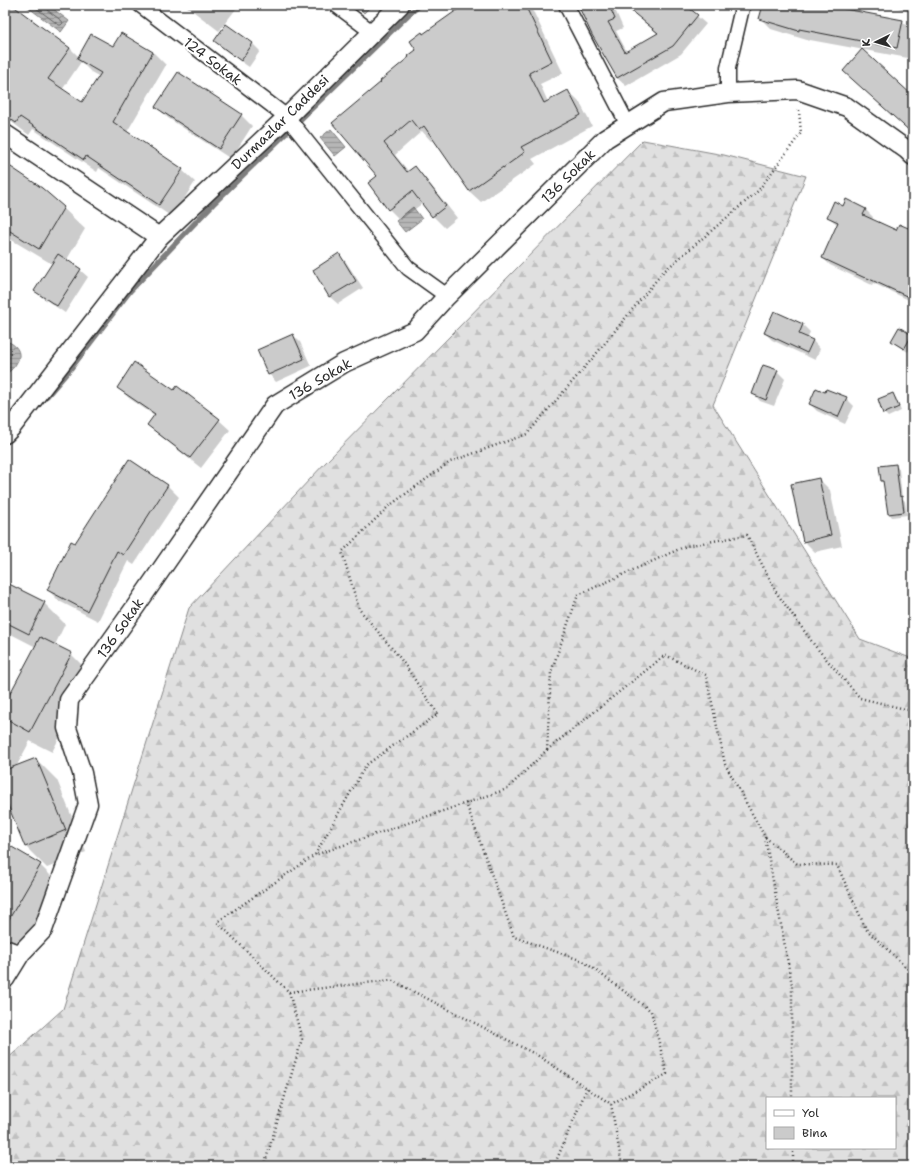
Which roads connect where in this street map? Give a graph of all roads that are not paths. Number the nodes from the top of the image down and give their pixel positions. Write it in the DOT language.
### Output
graph roads {
  1 [pos="140,5"];
  2 [pos="336,5"];
  3 [pos="400,5"];
  4 [pos="566,5"];
  5 [pos="744,5"];
  6 [pos="372,32"];
  7 [pos="728,92"];
  8 [pos="287,117"];
  9 [pos="628,125"];
  10 [pos="5,134"];
  11 [pos="913,156"];
  12 [pos="160,237"];
  13 [pos="447,296"];
  14 [pos="5,434"];
  15 [pos="13,950"];
  16 [pos="5,979"];
  1 -- 8 [label="street, 124 Sokak"];
  2 -- 6 [label="street"];
  3 -- 6 [label="street, Durmazlar Caddesi"];
  4 -- 9 [label="street"];
  5 -- 7 [label="street"];
  6 -- 8 [label="street, Durmazlar Caddesi"];
  7 -- 9 [label="street, 136 Sokak"];
  7 -- 11 [label="street, 136 Sokak"];
  8 -- 12 [label="street, Durmazlar Caddesi"];
  8 -- 13 [label="street, 124 Sokak"];
  9 -- 13 [label="street, 136 Sokak"];
  10 -- 12 [label="street"];
  12 -- 14 [label="street, Durmazlar Caddesi"];
  13 -- 15 [label="street, 136 Sokak"];
  15 -- 16 [label="street, 136 Sokak"];
}
